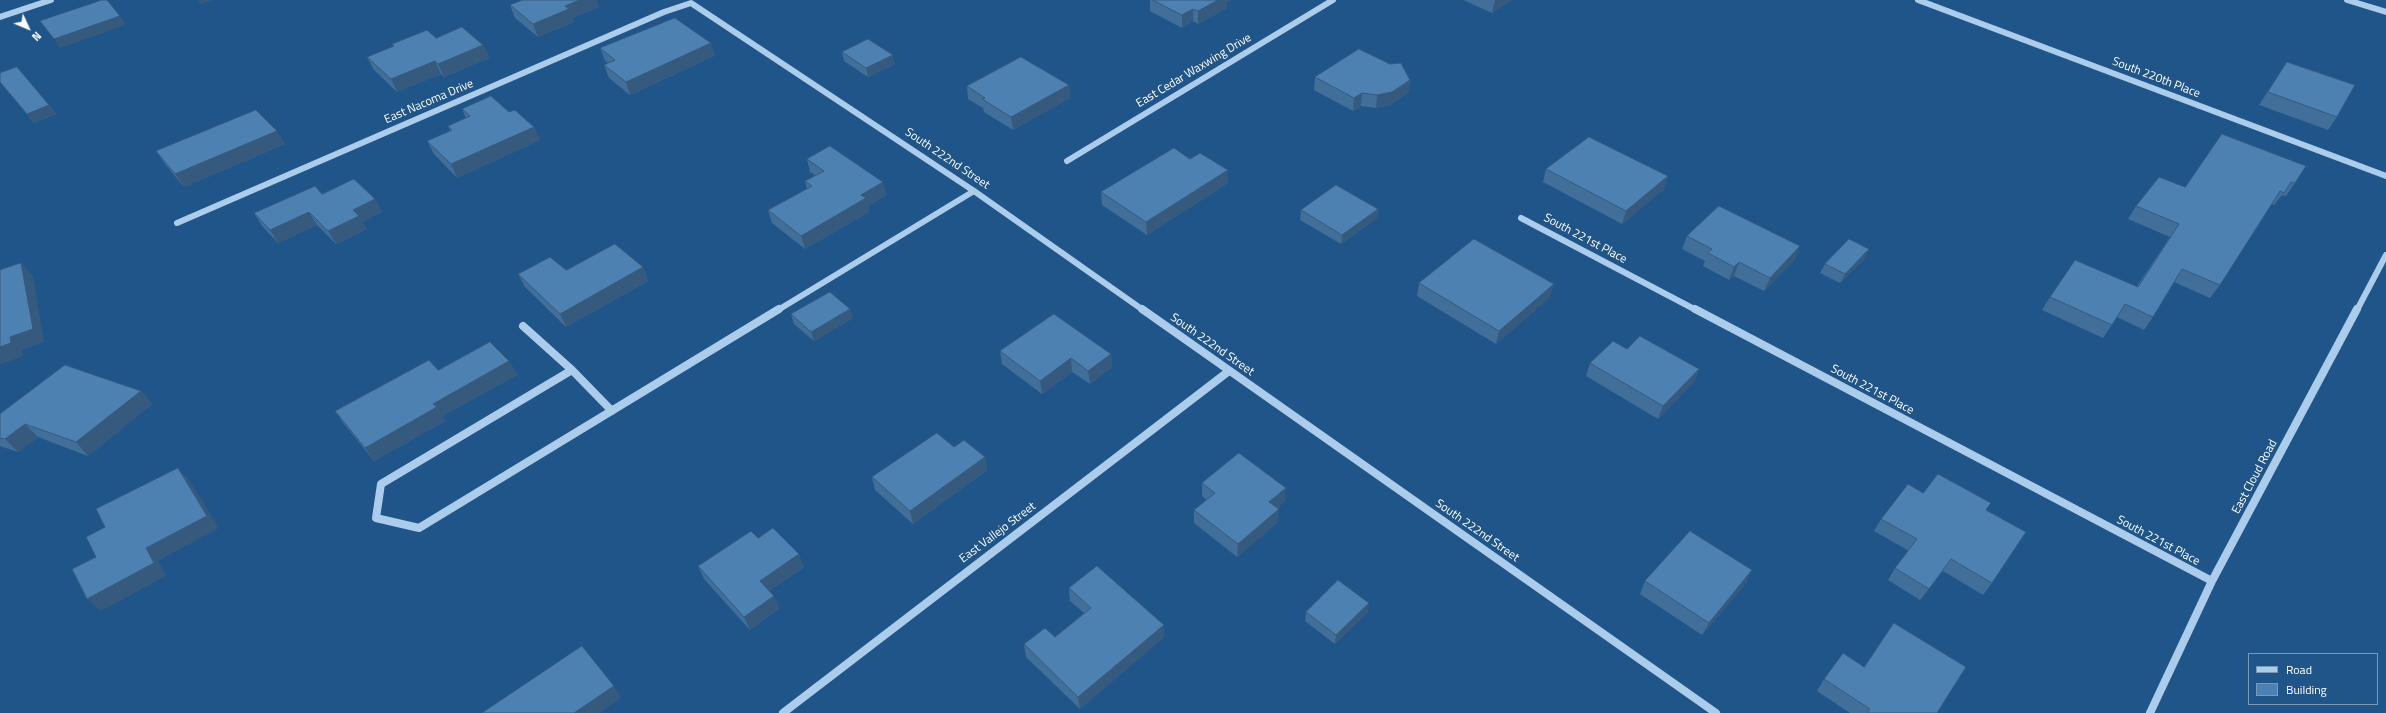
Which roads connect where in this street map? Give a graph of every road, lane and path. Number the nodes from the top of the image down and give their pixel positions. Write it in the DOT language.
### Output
graph roads {
  1 [pos="51,0"];
  2 [pos="1333,0"];
  3 [pos="1918,0"];
  4 [pos="2347,0"];
  5 [pos="691,3"];
  6 [pos="2386,12"];
  7 [pos="0,17"];
  8 [pos="1067,162"];
  9 [pos="2386,176"];
  10 [pos="974,191"];
  11 [pos="1521,218"];
  12 [pos="177,223"];
  13 [pos="2386,255"];
  14 [pos="523,326"];
  15 [pos="572,370"];
  16 [pos="1229,371"];
  17 [pos="612,411"];
  18 [pos="2212,581"];
  19 [pos="782,713"];
  20 [pos="1716,713"];
  21 [pos="2150,713"];
  1 -- 7 [label="street"];
  2 -- 8 [label="street, East Cedar Waxwing Drive"];
  3 -- 9 [label="street, South 220th Place"];
  4 -- 6 [label="street"];
  5 -- 10 [label="street, South 222nd Street"];
  5 -- 12 [label="street, East Nacoma Drive"];
  10 -- 16 [label="street, South 222nd Street"];
  10 -- 17 [label="street"];
  11 -- 18 [label="street, South 221st Place"];
  13 -- 18 [label="street, East Cloud Road"];
  14 -- 15 [label="street"];
  15 -- 17 [label="street"];
  15 -- 17 [label="street"];
  16 -- 19 [label="street, East Vallejo Street"];
  16 -- 20 [label="street, South 222nd Street"];
  18 -- 21 [label="street, East Cloud Road"];
}
